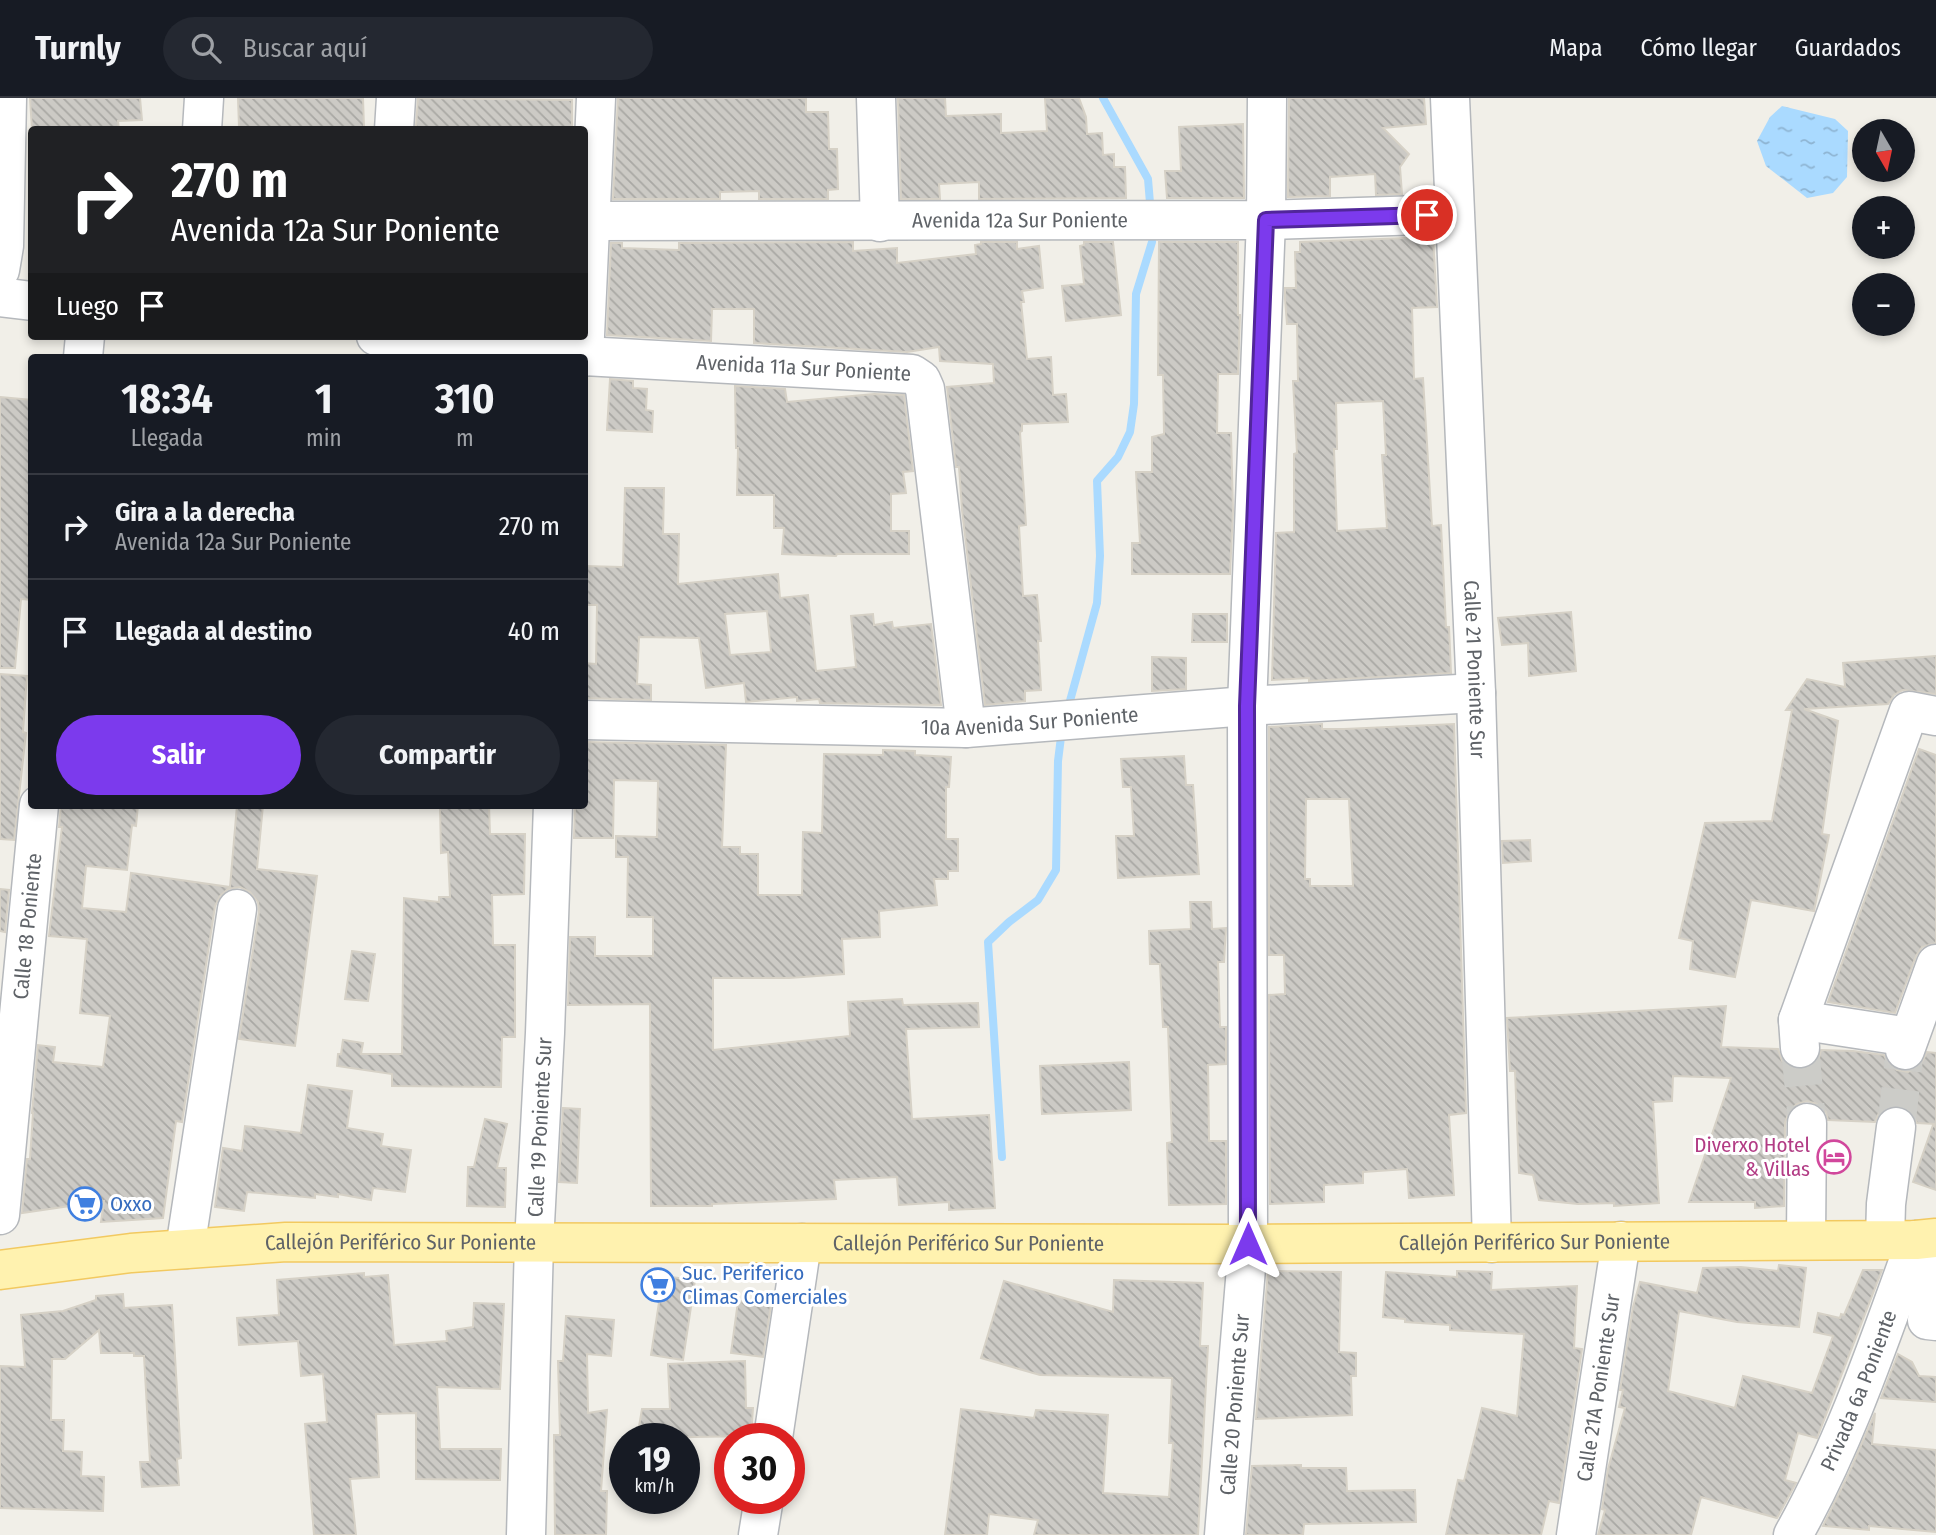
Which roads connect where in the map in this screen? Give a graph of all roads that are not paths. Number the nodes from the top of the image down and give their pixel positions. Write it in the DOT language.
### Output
graph roads {
  1 [pos="7,98"];
  2 [pos="204,98"];
  3 [pos="396,98"];
  4 [pos="596,98"];
  5 [pos="876,98"];
  6 [pos="1267,98"];
  7 [pos="1450,98"];
  8 [pos="202,126"];
  9 [pos="394,126"];
  10 [pos="3,177"];
  11 [pos="588,207"];
  12 [pos="1454,214"];
  13 [pos="1266,220"];
  14 [pos="588,221"];
  15 [pos="880,222"];
  16 [pos="12,253"];
  17 [pos="0,297"];
  18 [pos="28,300"];
  19 [pos="416,340"];
  20 [pos="554,354"];
  21 [pos="588,357"];
  22 [pos="1476,693"];
  23 [pos="1247,706"];
  24 [pos="1936,716"];
  25 [pos="588,720"];
  26 [pos="966,728"];
  27 [pos="39,809"];
  28 [pos="553,809"];
  29 [pos="237,909"];
  30 [pos="1936,964"];
  31 [pos="1807,1124"];
  32 [pos="1896,1127"];
  33 [pos="0,1215"];
  34 [pos="1806,1239"];
  35 [pos="1621,1241"];
  36 [pos="1492,1242"];
  37 [pos="534,1243"];
  38 [pos="802,1243"];
  39 [pos="1918,1243"];
  40 [pos="1248,1244"];
  41 [pos="186,1249"];
  42 [pos="0,1270"];
  43 [pos="1936,1321"];
  44 [pos="775,1423"];
  45 [pos="761,1514"];
  46 [pos="526,1535"];
  47 [pos="758,1535"];
  48 [pos="1224,1535"];
  49 [pos="1576,1535"];
  50 [pos="1793,1535"];
  1 -- 10 [label="street"];
  2 -- 8 [label="street"];
  3 -- 9 [label="street"];
  4 -- 11 [label="street"];
  5 -- 15 [label="street"];
  6 -- 13 [label="street, Calle 20 Poniente Sur"];
  7 -- 12 [label="street, Calle 21 Poniente Sur"];
  10 -- 16 [label="street"];
  12 -- 13 [label="street, Avenida 12a Sur Poniente"];
  12 -- 22 [label="street, Calle 21 Poniente Sur"];
  13 -- 15 [label="street, Avenida 12a Sur Poniente"];
  13 -- 23 [label="street, Calle 20 Poniente Sur"];
  14 -- 15 [label="street, Avenida 12a Sur Poniente"];
  17 -- 18 [label="street"];
  19 -- 20 [label="street, Avenida 11a Sur Poniente"];
  21 -- 26 [label="street, Avenida 11a Sur Poniente"];
  22 -- 23 [label="street, 10a Avenida Sur Poniente"];
  22 -- 36 [label="street, Calle 21 Poniente Sur"];
  23 -- 26 [label="street, 10a Avenida Sur Poniente"];
  23 -- 40 [label="street, Calle 20 Poniente Sur"];
  24 -- 30 [label="street"];
  25 -- 26 [label="street, 10a Avenida Sur Poniente"];
  27 -- 33 [label="street, Calle 18 Poniente"];
  28 -- 37 [label="street, Calle 19 Poniente Sur"];
  29 -- 41 [label="street"];
  31 -- 34 [label="street"];
  32 -- 39 [label="street"];
  34 -- 35 [label="main road, Callejón Periférico Sur Poniente"];
  34 -- 39 [label="main road, Callejón Periférico Sur Poniente"];
  35 -- 36 [label="main road, Callejón Periférico Sur Poniente"];
  35 -- 49 [label="street, Calle 21A Poniente Sur"];
  36 -- 40 [label="main road, Callejón Periférico Sur Poniente"];
  37 -- 38 [label="main road, Callejón Periférico Sur Poniente"];
  37 -- 41 [label="main road, Callejón Periférico Sur Poniente"];
  37 -- 46 [label="street, Calle 19 Poniente Sur"];
  38 -- 40 [label="main road, Callejón Periférico Sur Poniente"];
  38 -- 44 [label="street"];
  39 -- 43 [label="street"];
  39 -- 50 [label="street, Privada 6a Poniente"];
  40 -- 48 [label="street, Calle 20 Poniente Sur"];
  41 -- 42 [label="main road, Callejón Periférico Sur Poniente"];
  45 -- 47 [label="street"];
}
